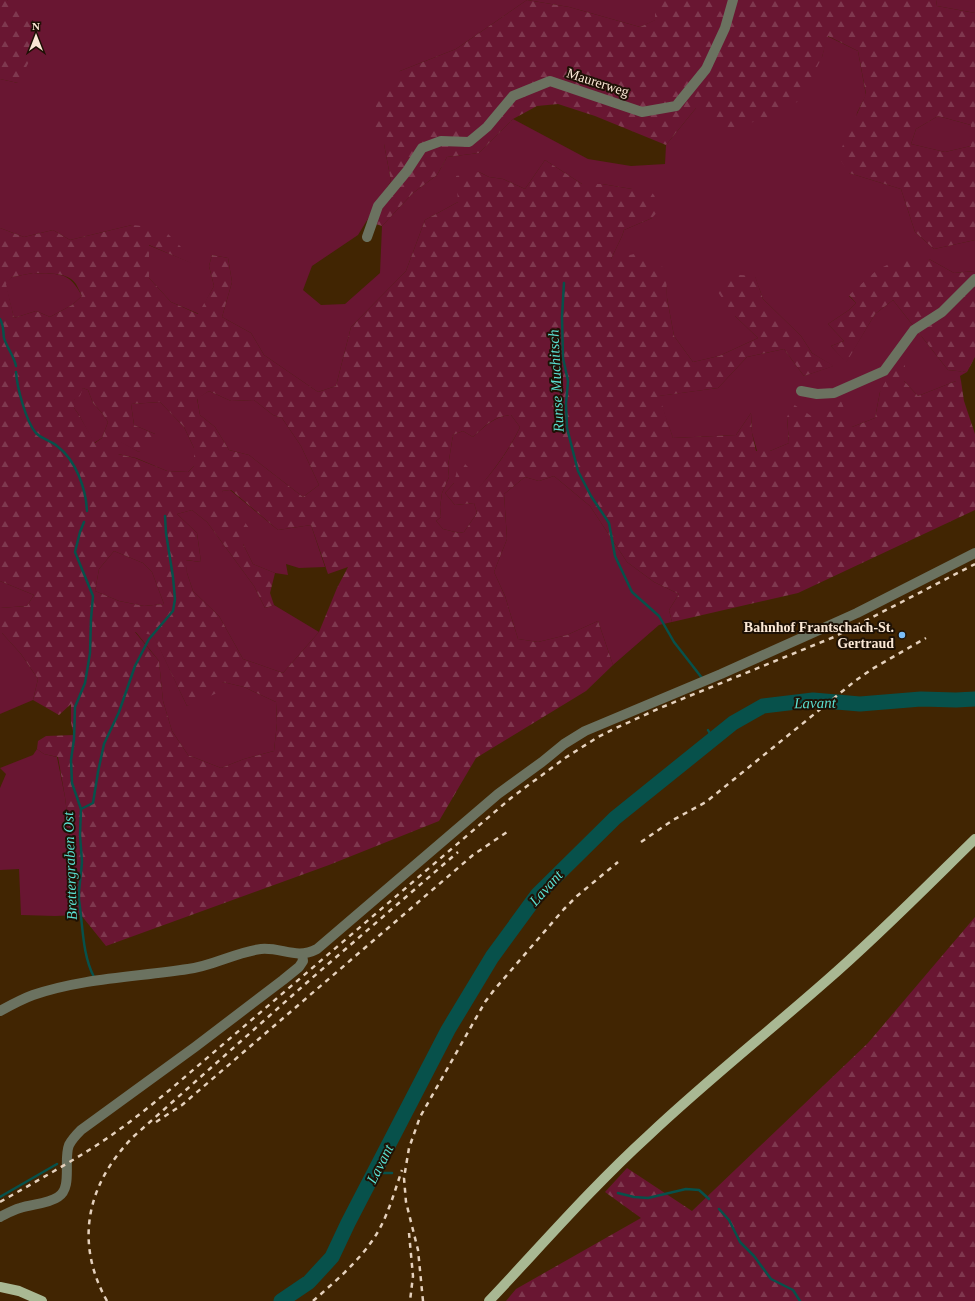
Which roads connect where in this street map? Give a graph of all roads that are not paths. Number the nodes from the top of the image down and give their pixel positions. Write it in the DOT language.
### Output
graph roads {
  1 [pos="733,0"];
  2 [pos="367,237"];
  3 [pos="975,279"];
  4 [pos="801,391"];
  5 [pos="975,553"];
  6 [pos="975,839"];
  7 [pos="302,954"];
  8 [pos="0,1011"];
  9 [pos="0,1217"];
  10 [pos="0,1287"];
  11 [pos="42,1301"];
  12 [pos="489,1301"];
  1 -- 2 [label="street, Maurerweg"];
  3 -- 4 [label="street"];
  5 -- 7 [label="street"];
  6 -- 12 [label="main road"];
  7 -- 8 [label="street"];
  7 -- 9 [label="street"];
  10 -- 11 [label="main road"];
}
